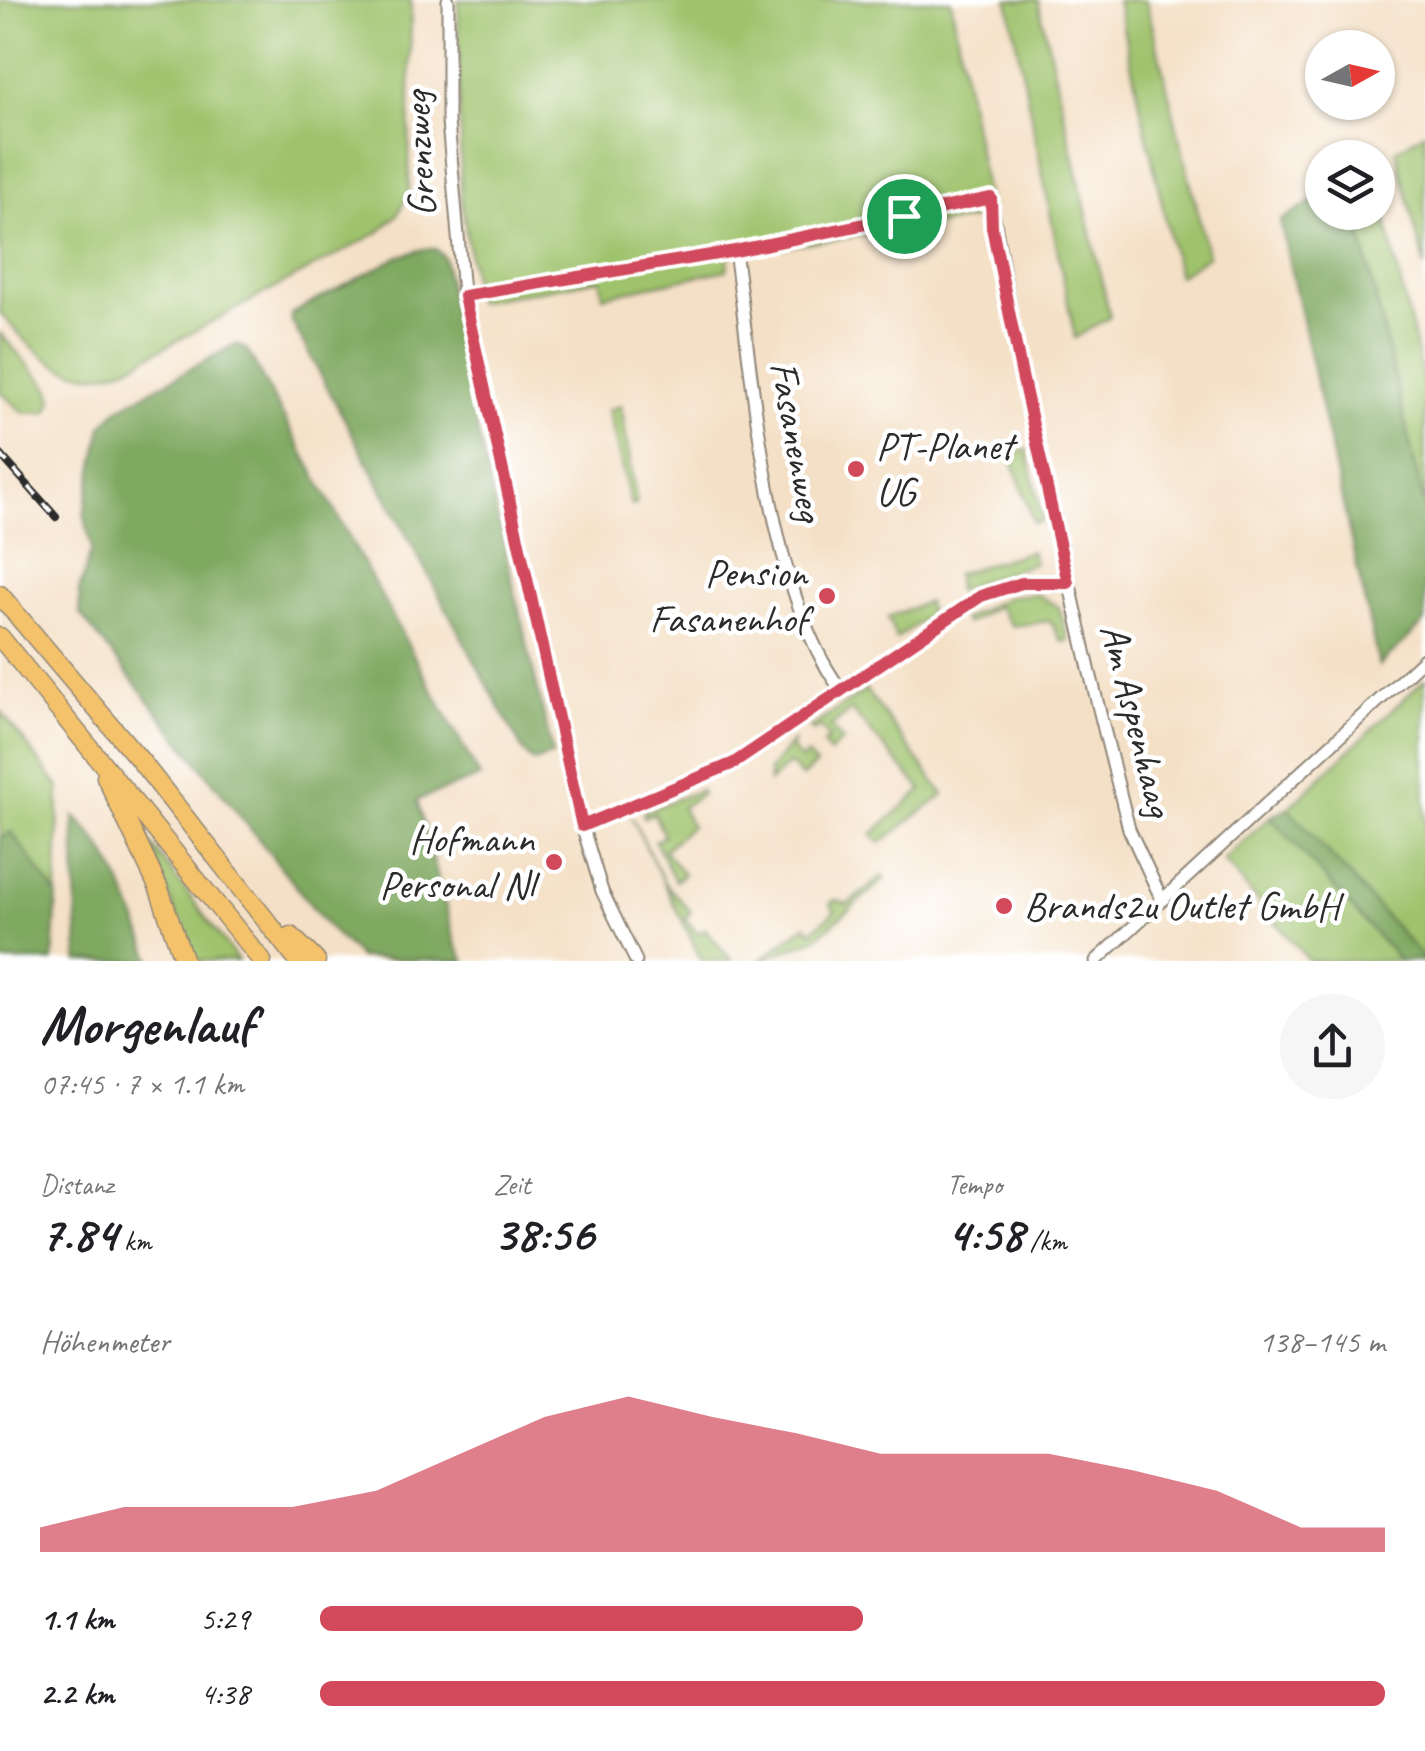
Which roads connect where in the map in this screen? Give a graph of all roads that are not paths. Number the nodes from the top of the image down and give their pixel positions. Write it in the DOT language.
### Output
graph roads {
  1 [pos="448,0"];
  2 [pos="735,251"];
  3 [pos="464,300"];
  4 [pos="1068,583"];
  5 [pos="0,595"];
  6 [pos="0,637"];
  7 [pos="1425,658"];
  8 [pos="842,691"];
  9 [pos="81,733"];
  10 [pos="582,826"];
  11 [pos="229,870"];
  12 [pos="1162,900"];
  13 [pos="184,961"];
  14 [pos="262,961"];
  15 [pos="298,961"];
  16 [pos="316,961"];
  17 [pos="636,961"];
  18 [pos="1096,961"];
  1 -- 3 [label="street, Grenzweg"];
  2 -- 3 [label="street"];
  2 -- 4 [label="street, Am Aspenhaag"];
  2 -- 8 [label="street, Fasanenweg"];
  3 -- 10 [label="street, Grenzweg"];
  4 -- 8 [label="street"];
  4 -- 12 [label="street, Am Aspenhaag"];
  5 -- 11 [label="highway"];
  6 -- 9 [label="highway"];
  7 -- 12 [label="street"];
  8 -- 10 [label="street"];
  9 -- 13 [label="highway"];
  9 -- 14 [label="highway"];
  10 -- 17 [label="street, Grenzweg"];
  11 -- 15 [label="highway"];
  11 -- 16 [label="highway"];
  12 -- 18 [label="street"];
}
